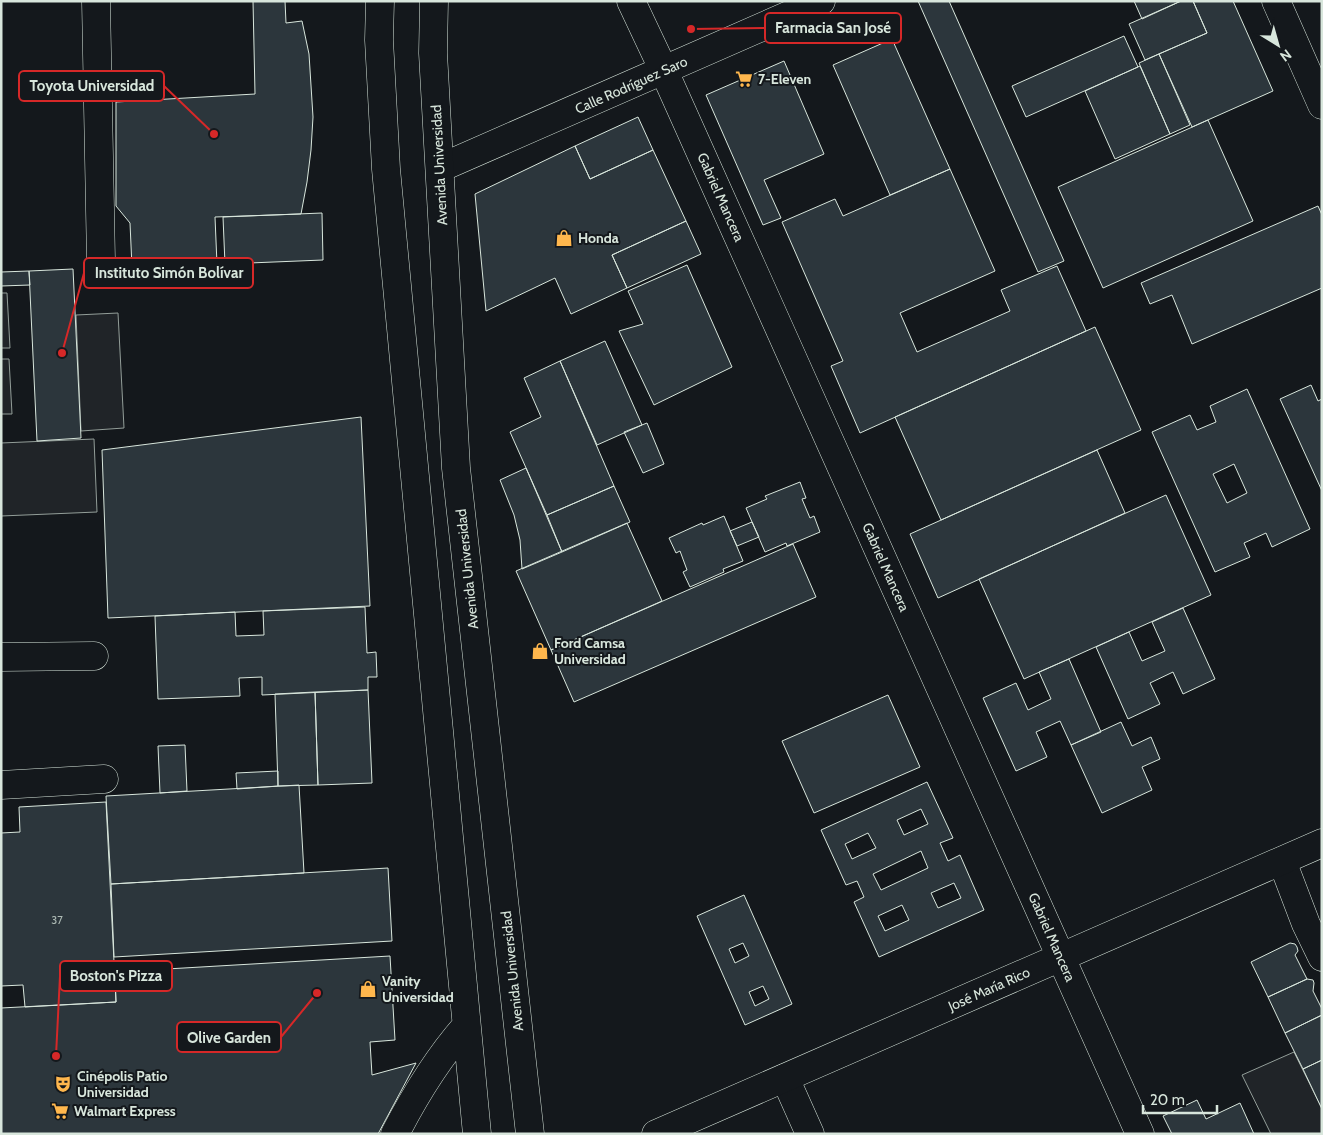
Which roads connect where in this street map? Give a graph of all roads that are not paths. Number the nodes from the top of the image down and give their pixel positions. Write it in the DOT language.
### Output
graph roads {
  1 [pos="96,1"];
  2 [pos="380,1"];
  3 [pos="434,1"];
  4 [pos="631,1"];
  5 [pos="821,1"];
  6 [pos="1276,1"];
  7 [pos="664,71"];
  8 [pos="1322,105"];
  9 [pos="440,168"];
  10 [pos="100,261"];
  11 [pos="94,656"];
  12 [pos="1,658"];
  13 [pos="104,779"];
  14 [pos="1,785"];
  15 [pos="1322,843"];
  16 [pos="1282,861"];
  17 [pos="1061,957"];
  18 [pos="1322,957"];
  19 [pos="466,1026"];
  20 [pos="785,1078"];
  21 [pos="395,1134"];
  22 [pos="477,1134"];
  23 [pos="530,1134"];
  24 [pos="656,1134"];
  25 [pos="810,1134"];
  26 [pos="1140,1134"];
  1 -- 10 [label="main road"];
  2 -- 19 [label="main road"];
  3 -- 9 [label="main road, Avenida Universidad"];
  4 -- 7 [label="main road, Gabriel Mancera"];
  5 -- 7 [label="main road, Calle Rodríguez Saro"];
  6 -- 8 [label="main road"];
  7 -- 9 [label="main road, Calle Rodríguez Saro"];
  7 -- 17 [label="main road, Gabriel Mancera"];
  9 -- 23 [label="main road, Avenida Universidad"];
  11 -- 12 [label="main road"];
  13 -- 14 [label="main road"];
  15 -- 16 [label="main road, José María Rico"];
  16 -- 17 [label="main road, José María Rico"];
  16 -- 18 [label="main road"];
  17 -- 20 [label="main road, José María Rico"];
  17 -- 26 [label="main road, Gabriel Mancera"];
  19 -- 21 [label="main road"];
  19 -- 22 [label="main road"];
  20 -- 24 [label="main road, José María Rico"];
  20 -- 25 [label="main road"];
}
